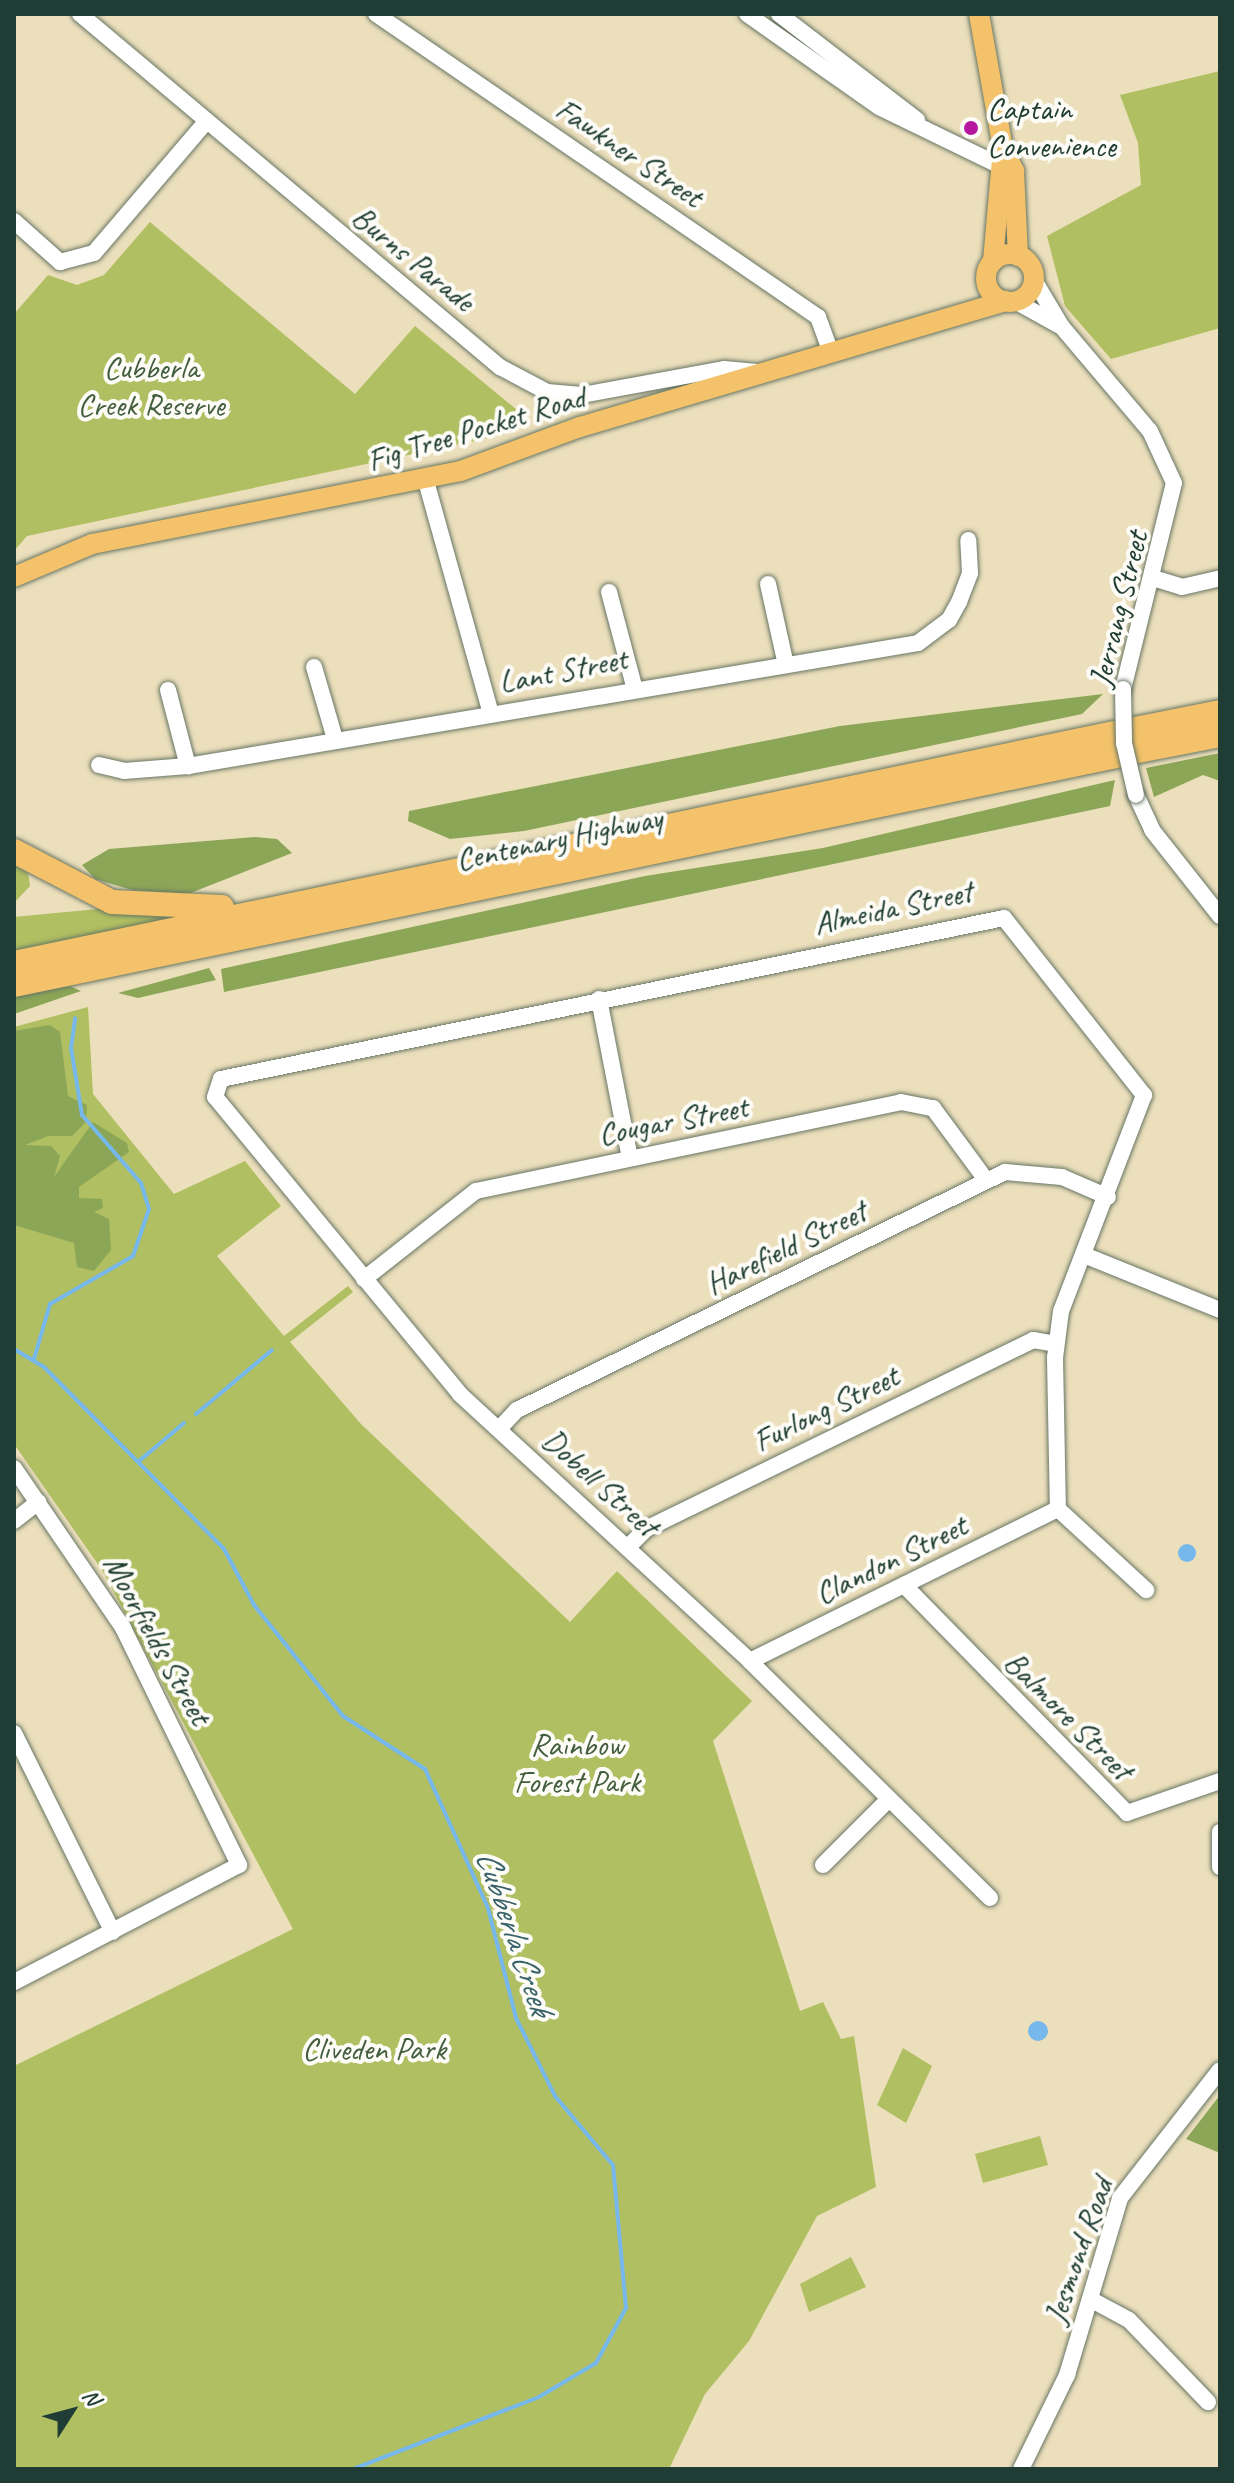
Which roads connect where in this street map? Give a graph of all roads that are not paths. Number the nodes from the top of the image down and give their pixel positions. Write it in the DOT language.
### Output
graph roads {
  1 [pos="80,14"];
  2 [pos="376,14"];
  3 [pos="747,14"];
  4 [pos="779,14"];
  5 [pos="979,14"];
  6 [pos="204,124"];
  7 [pos="923,125"];
  8 [pos="1006,171"];
  9 [pos="14,221"];
  10 [pos="1018,256"];
  11 [pos="990,268"];
  12 [pos="1034,280"];
  13 [pos="1010,301"];
  14 [pos="952,315"];
  15 [pos="1062,327"];
  16 [pos="831,353"];
  17 [pos="769,373"];
  18 [pos="426,481"];
  19 [pos="968,540"];
  20 [pos="14,577"];
  21 [pos="1153,578"];
  22 [pos="1220,578"];
  23 [pos="768,584"];
  24 [pos="609,592"];
  25 [pos="786,665"];
  26 [pos="314,667"];
  27 [pos="634,686"];
  28 [pos="168,690"];
  29 [pos="1220,712"];
  30 [pos="491,714"];
  31 [pos="1220,735"];
  32 [pos="335,739"];
  33 [pos="1126,742"];
  34 [pos="99,765"];
  35 [pos="188,766"];
  36 [pos="14,851"];
  37 [pos="347,893"];
  38 [pos="1220,916"];
  39 [pos="14,963"];
  40 [pos="14,985"];
  41 [pos="599,999"];
  42 [pos="221,1079"];
  43 [pos="630,1158"];
  44 [pos="986,1180"];
  45 [pos="1108,1197"];
  46 [pos="1084,1255"];
  47 [pos="364,1279"];
  48 [pos="1220,1310"];
  49 [pos="1056,1344"];
  50 [pos="499,1429"];
  51 [pos="14,1468"];
  52 [pos="38,1502"];
  53 [pos="1058,1509"];
  54 [pos="14,1521"];
  55 [pos="629,1546"];
  56 [pos="904,1585"];
  57 [pos="1146,1590"];
  58 [pos="750,1661"];
  59 [pos="14,1733"];
  60 [pos="1220,1781"];
  61 [pos="889,1799"];
  62 [pos="1220,1832"];
  63 [pos="823,1865"];
  64 [pos="1220,1867"];
  65 [pos="990,1898"];
  66 [pos="113,1932"];
  67 [pos="14,1982"];
  68 [pos="1220,2070"];
  69 [pos="1090,2299"];
  70 [pos="1208,2402"];
  71 [pos="1021,2469"];
  1 -- 6 [label="street, Burns Parade"];
  2 -- 16 [label="street, Fawkner Street"];
  3 -- 7 [label="street"];
  4 -- 7 [label="street"];
  5 -- 8 [label="main road"];
  6 -- 9 [label="street"];
  6 -- 17 [label="street, Burns Parade"];
  7 -- 8 [label="street"];
  8 -- 10 [label="main road"];
  8 -- 11 [label="main road"];
  10 -- 11 [label="main road"];
  10 -- 12 [label="main road"];
  11 -- 13 [label="main road"];
  11 -- 14 [label="main road"];
  12 -- 13 [label="main road"];
  12 -- 15 [label="street, Jerrang Street"];
  13 -- 14 [label="main road, Fig Tree Pocket Road"];
  13 -- 15 [label="street, Jerrang Street"];
  14 -- 16 [label="main road, Fig Tree Pocket Road"];
  15 -- 21 [label="street, Jerrang Street"];
  16 -- 17 [label="main road, Fig Tree Pocket Road"];
  17 -- 18 [label="main road, Fig Tree Pocket Road"];
  18 -- 20 [label="main road, Fig Tree Pocket Road"];
  18 -- 30 [label="street"];
  19 -- 25 [label="street, Lant Street"];
  21 -- 22 [label="street"];
  21 -- 38 [label="street, Jerrang Street, bridge"];
  23 -- 25 [label="street"];
  24 -- 27 [label="street"];
  25 -- 27 [label="street, Lant Street"];
  26 -- 32 [label="street"];
  27 -- 30 [label="street, Lant Street"];
  28 -- 35 [label="street"];
  29 -- 33 [label="highway, Centenary Highway"];
  30 -- 32 [label="street, Lant Street"];
  31 -- 33 [label="highway, Centenary Highway"];
  32 -- 35 [label="street, Lant Street"];
  33 -- 37 [label="highway, Centenary Highway"];
  33 -- 40 [label="highway, Centenary Highway"];
  34 -- 35 [label="street, Lant Street"];
  36 -- 37 [label="highway"];
  37 -- 39 [label="highway, Centenary Highway"];
  41 -- 42 [label="street, Almeida Street"];
  41 -- 43 [label="street"];
  41 -- 45 [label="street, Almeida Street"];
  42 -- 47 [label="street, Dobell Street"];
  43 -- 44 [label="street, Cougar Street"];
  43 -- 47 [label="street, Cougar Street"];
  44 -- 45 [label="street, Harefield Street"];
  44 -- 50 [label="street, Harefield Street"];
  45 -- 46 [label="street, Almeida Street"];
  46 -- 48 [label="street"];
  46 -- 49 [label="street, Almeida Street"];
  47 -- 50 [label="street, Dobell Street"];
  49 -- 53 [label="street, Almeida Street"];
  49 -- 55 [label="street, Furlong Street"];
  50 -- 55 [label="street, Dobell Street"];
  51 -- 52 [label="street, Moorfields Street"];
  52 -- 54 [label="street"];
  52 -- 66 [label="street, Moorfields Street"];
  53 -- 56 [label="street, Clandon Street"];
  53 -- 57 [label="street"];
  55 -- 58 [label="street, Dobell Street"];
  56 -- 58 [label="street, Clandon Street"];
  56 -- 60 [label="street, Balmore Street"];
  58 -- 61 [label="street, Dobell Street"];
  59 -- 66 [label="street"];
  61 -- 63 [label="street"];
  61 -- 65 [label="street, Dobell Street"];
  62 -- 64 [label="street"];
  66 -- 67 [label="street"];
  68 -- 69 [label="street, Jesmond Road"];
  69 -- 70 [label="street"];
  69 -- 71 [label="street, Jesmond Road"];
}
